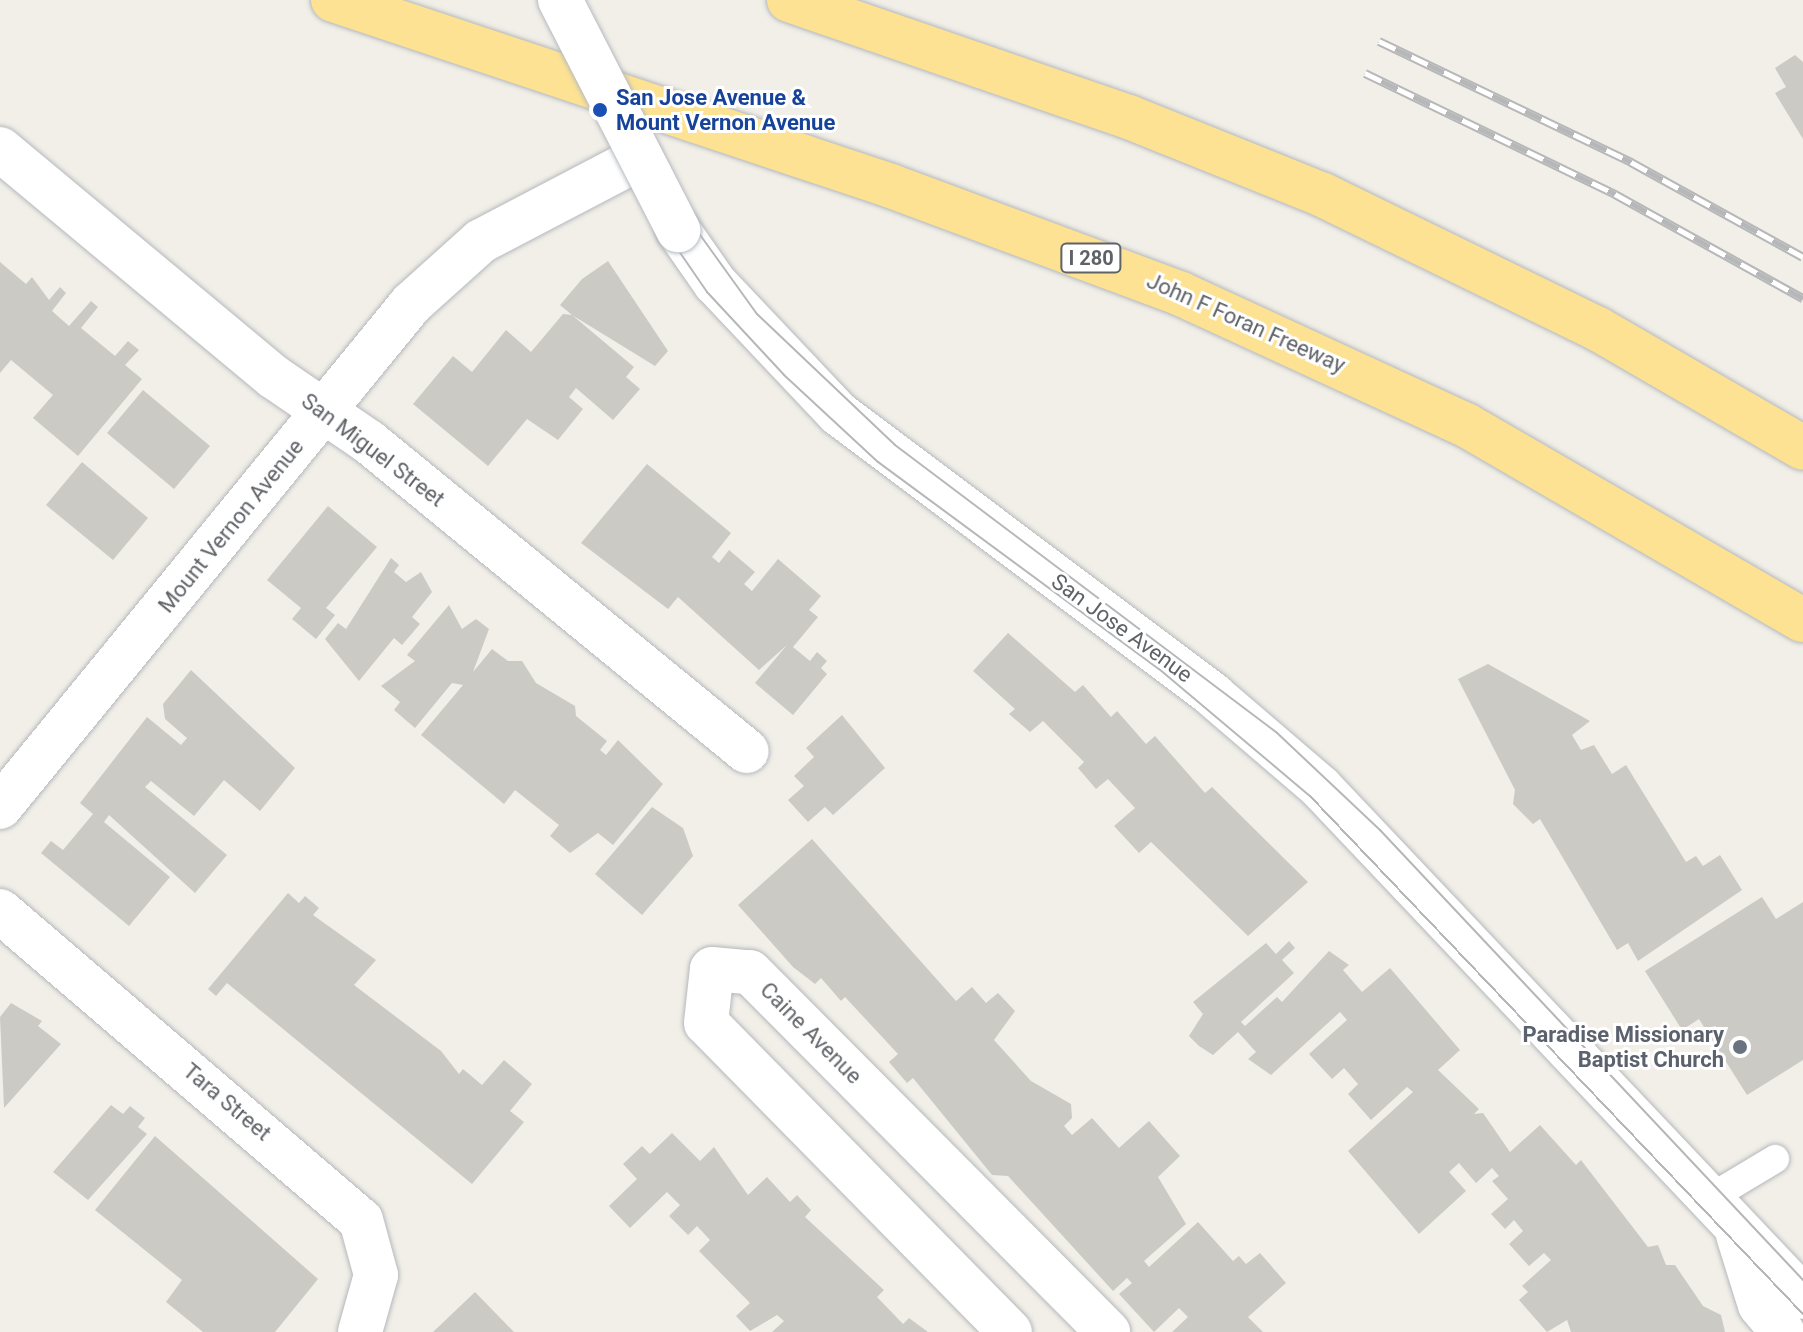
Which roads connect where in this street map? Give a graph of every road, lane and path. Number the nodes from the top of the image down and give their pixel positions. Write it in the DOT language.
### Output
graph roads {
  1 [pos="333,0"];
  2 [pos="560,0"];
  3 [pos="789,0"];
  4 [pos="0,149"];
  5 [pos="638,159"];
  6 [pos="326,410"];
  7 [pos="1803,448"];
  8 [pos="1803,620"];
  9 [pos="747,751"];
  10 [pos="0,807"];
  11 [pos="0,911"];
  12 [pos="1775,1159"];
  13 [pos="1722,1212"];
  14 [pos="1803,1297"];
  15 [pos="360,1332"];
  16 [pos="1010,1332"];
  17 [pos="1108,1332"];
  18 [pos="1783,1332"];
  1 -- 8 [label="highway, John F Foran Freeway / I 280"];
  2 -- 5 [label="street, San Jose Avenue, bridge"];
  3 -- 7 [label="highway"];
  4 -- 6 [label="street, San Miguel Street"];
  5 -- 6 [label="street, Mount Vernon Avenue"];
  5 -- 13 [label="street, San Jose Avenue, bridge"];
  6 -- 9 [label="street, San Miguel Street"];
  6 -- 10 [label="street, Mount Vernon Avenue"];
  11 -- 15 [label="street, Tara Street"];
  12 -- 13 [label="lane"];
  13 -- 14 [label="street, San Jose Avenue"];
  13 -- 18 [label="street, San Jose Avenue"];
  16 -- 17 [label="street, Caine Avenue"];
}
